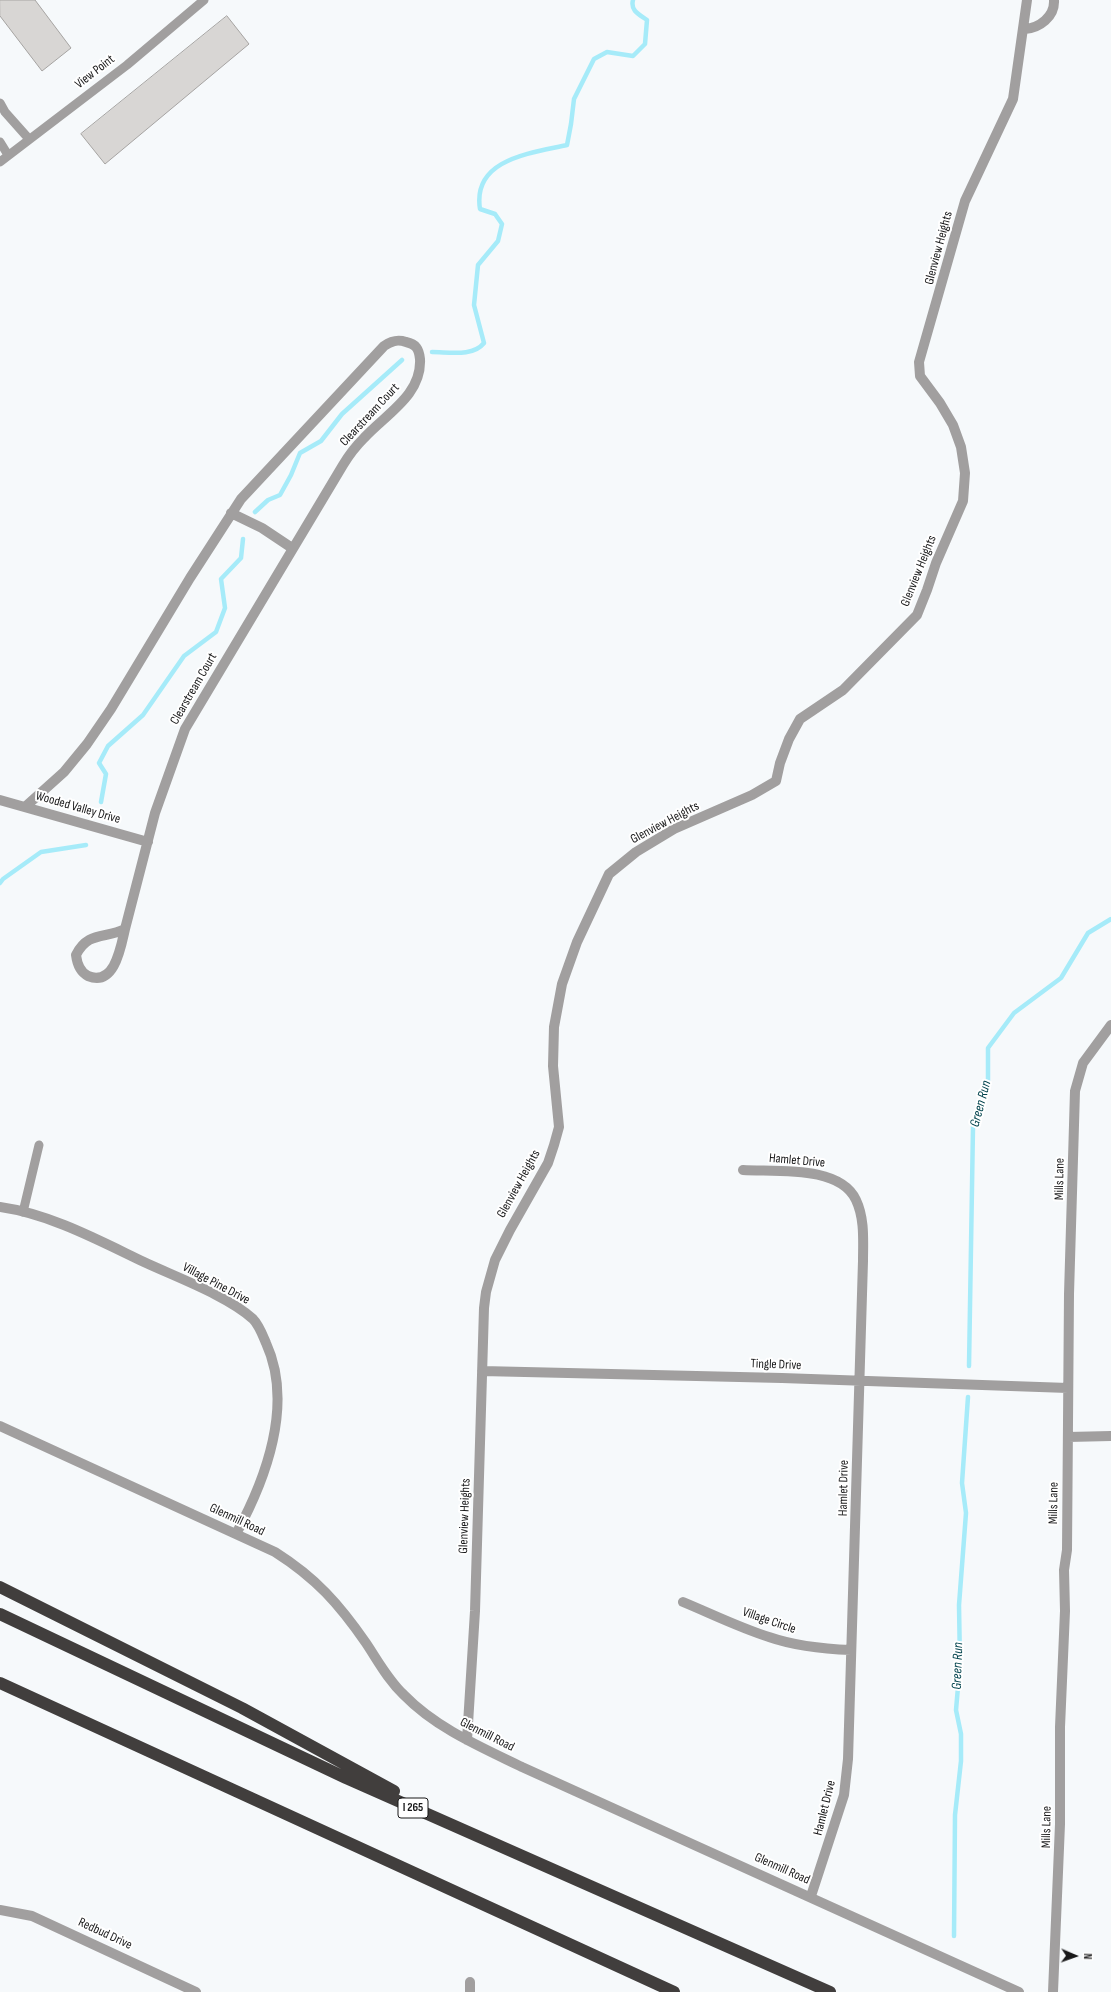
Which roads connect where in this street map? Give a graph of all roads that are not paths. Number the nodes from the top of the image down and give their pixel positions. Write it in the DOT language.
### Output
graph roads {
  1 [pos="204,0"];
  2 [pos="1027,0"];
  3 [pos="1054,0"];
  4 [pos="1024,29"];
  5 [pos="0,103"];
  6 [pos="29,139"];
  7 [pos="0,142"];
  8 [pos="8,155"];
  9 [pos="0,162"];
  10 [pos="231,513"];
  11 [pos="292,548"];
  12 [pos="0,800"];
  13 [pos="25,807"];
  14 [pos="148,842"];
  15 [pos="125,929"];
  16 [pos="1111,1025"];
  17 [pos="39,1145"];
  18 [pos="743,1170"];
  19 [pos="0,1207"];
  20 [pos="23,1212"];
  21 [pos="482,1371"];
  22 [pos="859,1382"];
  23 [pos="1068,1388"];
  24 [pos="0,1426"];
  25 [pos="1111,1436"];
  26 [pos="1068,1437"];
  27 [pos="236,1534"];
  28 [pos="0,1587"];
  29 [pos="683,1602"];
  30 [pos="0,1614"];
  31 [pos="851,1650"];
  32 [pos="0,1683"];
  33 [pos="467,1740"];
  34 [pos="467,1831"];
  35 [pos="811,1896"];
  36 [pos="0,1910"];
  37 [pos="196,1992"];
  38 [pos="674,1992"];
  39 [pos="830,1992"];
  40 [pos="1019,1992"];
  41 [pos="1053,1992"];
  1 -- 6 [label="lane, View Point"];
  2 -- 4 [label="street, Glenview Heights"];
  3 -- 4 [label="street"];
  4 -- 21 [label="street, Glenview Heights"];
  5 -- 6 [label="lane"];
  6 -- 8 [label="lane, View Point"];
  7 -- 8 [label="lane"];
  8 -- 9 [label="lane, View Point"];
  10 -- 11 [label="street"];
  10 -- 11 [label="street, Clearstream Court"];
  10 -- 13 [label="street, Clearstream Court"];
  11 -- 14 [label="street, Clearstream Court"];
  12 -- 13 [label="street, Wooded Valley Drive"];
  13 -- 14 [label="street, Wooded Valley Drive"];
  14 -- 15 [label="street, Clearstream Court"];
  15 -- 15 [label="street, Clearstream Court"];
  16 -- 23 [label="street, Mills Lane"];
  17 -- 20 [label="lane"];
  18 -- 22 [label="street, Hamlet Drive"];
  19 -- 20 [label="street, Village Pine Drive"];
  20 -- 27 [label="street, Village Pine Drive"];
  21 -- 22 [label="street, Tingle Drive"];
  21 -- 33 [label="street, Glenview Heights"];
  22 -- 23 [label="street, Tingle Drive"];
  22 -- 31 [label="street, Hamlet Drive"];
  23 -- 26 [label="street, Mills Lane"];
  24 -- 27 [label="street, Glenmill Road"];
  25 -- 26 [label="street"];
  26 -- 41 [label="street, Mills Lane"];
  27 -- 33 [label="street, Glenmill Road"];
  28 -- 34 [label="highway"];
  29 -- 31 [label="street, Village Circle"];
  30 -- 34 [label="highway, I 265"];
  31 -- 35 [label="street, Hamlet Drive"];
  32 -- 38 [label="highway"];
  33 -- 35 [label="street, Glenmill Road"];
  34 -- 39 [label="highway, I 265"];
  35 -- 40 [label="street, Glenmill Road"];
  36 -- 37 [label="street, Redbud Drive"];
}
